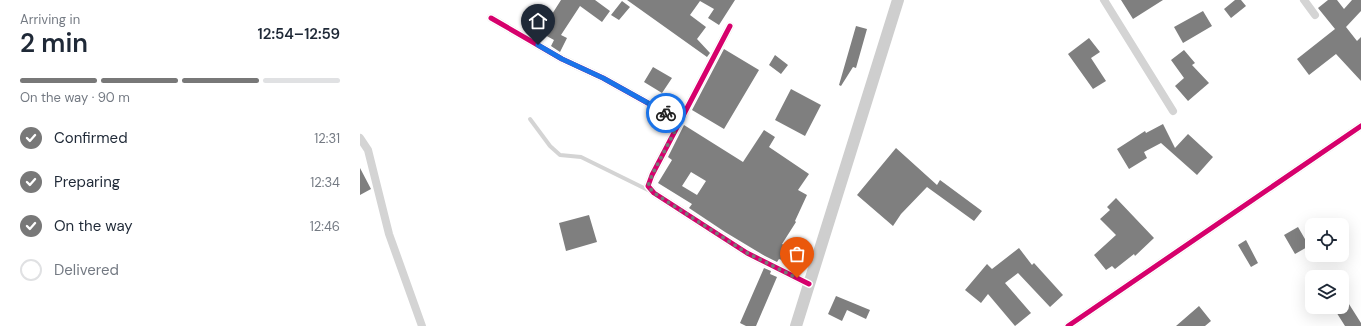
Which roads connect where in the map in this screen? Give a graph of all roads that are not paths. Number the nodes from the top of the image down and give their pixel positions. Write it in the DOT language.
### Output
graph roads {
  1 [pos="898,0"];
  2 [pos="1104,0"];
  3 [pos="1304,0"];
  4 [pos="1315,15"];
  5 [pos="491,18"];
  6 [pos="730,26"];
  7 [pos="1173,111"];
  8 [pos="530,119"];
  9 [pos="680,121"];
  10 [pos="1361,126"];
  11 [pos="360,138"];
  12 [pos="654,193"];
  13 [pos="809,284"];
  14 [pos="422,326"];
  15 [pos="796,326"];
  16 [pos="1068,326"];
  1 -- 13 [label="main road"];
  2 -- 7 [label="street"];
  3 -- 4 [label="street"];
  5 -- 9 [label="street"];
  6 -- 9 [label="street"];
  8 -- 12 [label="lane"];
  9 -- 12 [label="street"];
  10 -- 16 [label="street"];
  11 -- 14 [label="street"];
  12 -- 13 [label="street"];
  13 -- 15 [label="main road"];
}
